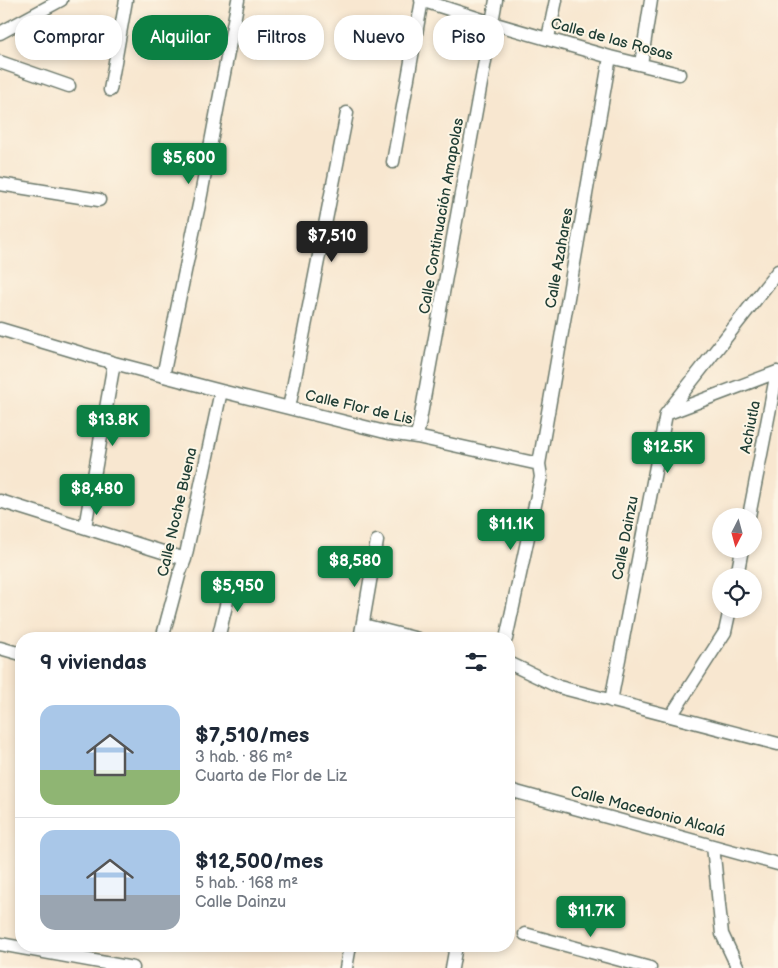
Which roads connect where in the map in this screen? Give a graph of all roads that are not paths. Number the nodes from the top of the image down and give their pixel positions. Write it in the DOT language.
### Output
graph roads {
  1 [pos="61,0"];
  2 [pos="126,0"];
  3 [pos="238,0"];
  4 [pos="422,0"];
  5 [pos="496,0"];
  6 [pos="556,0"];
  7 [pos="652,0"];
  8 [pos="468,15"];
  9 [pos="493,15"];
  10 [pos="504,26"];
  11 [pos="0,33"];
  12 [pos="548,38"];
  13 [pos="610,57"];
  14 [pos="485,60"];
  15 [pos="0,62"];
  16 [pos="641,64"];
  17 [pos="680,74"];
  18 [pos="69,86"];
  19 [pos="110,90"];
  20 [pos="347,113"];
  21 [pos="393,162"];
  22 [pos="0,184"];
  23 [pos="99,200"];
  24 [pos="778,271"];
  25 [pos="0,329"];
  26 [pos="114,362"];
  27 [pos="164,376"];
  28 [pos="221,391"];
  29 [pos="289,408"];
  30 [pos="666,414"];
  31 [pos="417,437"];
  32 [pos="539,464"];
  33 [pos="0,501"];
  34 [pos="750,508"];
  35 [pos="85,527"];
  36 [pos="377,541"];
  37 [pos="185,559"];
  38 [pos="232,580"];
  39 [pos="728,618"];
  40 [pos="363,625"];
  41 [pos="164,632"];
  42 [pos="220,632"];
  43 [pos="362,632"];
  44 [pos="390,632"];
  45 [pos="508,632"];
  46 [pos="0,648"];
  47 [pos="15,652"];
  48 [pos="515,666"];
  49 [pos="611,700"];
  50 [pos="671,716"];
  51 [pos="778,744"];
  52 [pos="515,792"];
  53 [pos="713,846"];
  54 [pos="778,864"];
  55 [pos="525,934"];
  56 [pos="0,944"];
  57 [pos="15,947"];
  58 [pos="44,952"];
  59 [pos="349,952"];
  60 [pos="455,952"];
  61 [pos="133,968"];
  62 [pos="346,968"];
  63 [pos="452,968"];
  64 [pos="650,968"];
  65 [pos="738,968"];
  1 -- 11 [label="street"];
  2 -- 19 [label="street"];
  3 -- 27 [label="street"];
  4 -- 8 [label="street, Calle de las Rosas"];
  4 -- 21 [label="street"];
  5 -- 9 [label="street, Calle Continuación Amapolas"];
  6 -- 12 [label="street"];
  7 -- 16 [label="street"];
  10 -- 12 [label="street, Calle de las Rosas"];
  12 -- 13 [label="street, Calle de las Rosas"];
  13 -- 16 [label="street, Calle de las Rosas"];
  13 -- 32 [label="street, Calle Azahares"];
  14 -- 31 [label="street, Calle Continuación Amapolas"];
  15 -- 18 [label="street"];
  16 -- 17 [label="street, Calle de las Rosas"];
  20 -- 29 [label="street"];
  22 -- 23 [label="street"];
  24 -- 30 [label="street, Calle Dainzu"];
  25 -- 26 [label="street, Calle Flor de Lis"];
  26 -- 27 [label="street, Calle Flor de Lis"];
  26 -- 35 [label="street"];
  27 -- 28 [label="street, Calle Flor de Lis"];
  28 -- 29 [label="street, Calle Flor de Lis"];
  28 -- 37 [label="street, Calle Noche Buena"];
  29 -- 31 [label="street, Calle Flor de Lis"];
  30 -- 34 [label="street, Achiutla"];
  30 -- 49 [label="street, Calle Dainzu"];
  31 -- 32 [label="street, Calle Flor de Lis"];
  32 -- 45 [label="street"];
  33 -- 35 [label="street"];
  35 -- 37 [label="street"];
  36 -- 40 [label="street"];
  37 -- 41 [label="street, Calle Noche Buena"];
  38 -- 42 [label="street"];
  39 -- 50 [label="street"];
  40 -- 43 [label="street"];
  40 -- 44 [label="street"];
  46 -- 47 [label="street"];
  48 -- 49 [label="street"];
  49 -- 50 [label="street"];
  50 -- 51 [label="street"];
  52 -- 53 [label="street, Calle Macedonio Alcalá"];
  53 -- 54 [label="street, Calle Macedonio Alcalá"];
  53 -- 65 [label="street"];
  55 -- 64 [label="street"];
  56 -- 57 [label="street"];
  58 -- 61 [label="street"];
  59 -- 62 [label="street"];
  60 -- 63 [label="street"];
}
